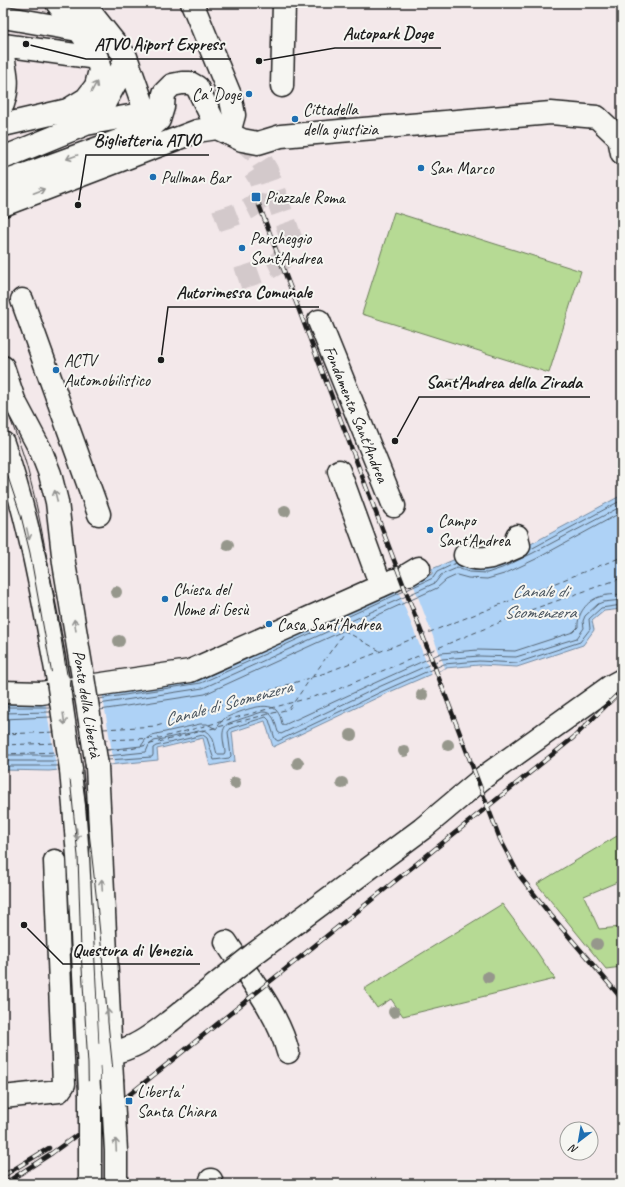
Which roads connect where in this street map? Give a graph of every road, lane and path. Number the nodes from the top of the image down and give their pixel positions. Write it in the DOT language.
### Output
graph roads {
  1 [pos="182,3"];
  2 [pos="192,3"];
  3 [pos="284,3"];
  4 [pos="3,4"];
  5 [pos="3,17"];
  6 [pos="79,26"];
  7 [pos="3,32"];
  8 [pos="3,45"];
  9 [pos="3,57"];
  10 [pos="126,57"];
  11 [pos="197,87"];
  12 [pos="282,93"];
  13 [pos="3,104"];
  14 [pos="86,124"];
  15 [pos="3,125"];
  16 [pos="223,131"];
  17 [pos="172,140"];
  18 [pos="622,153"];
  19 [pos="3,158"];
  20 [pos="3,181"];
  21 [pos="3,204"];
  22 [pos="22,300"];
  23 [pos="319,321"];
  24 [pos="3,367"];
  25 [pos="3,443"];
  26 [pos="339,471"];
  27 [pos="394,506"];
  28 [pos="99,514"];
  29 [pos="517,536"];
  30 [pos="465,555"];
  31 [pos="622,680"];
  32 [pos="3,692"];
  33 [pos="78,856"];
  34 [pos="226,942"];
  35 [pos="288,1052"];
  36 [pos="110,1054"];
  37 [pos="89,1057"];
  38 [pos="3,1097"];
  39 [pos="90,1184"];
  40 [pos="116,1184"];
  1 -- 16 [label="street"];
  2 -- 16 [label="street"];
  3 -- 12 [label="street"];
  4 -- 6 [label="street"];
  5 -- 6 [label="street"];
  6 -- 7 [label="street"];
  6 -- 8 [label="street"];
  6 -- 10 [label="street"];
  15 -- 6 [label="street, one-way"];
  9 -- 13 [label="street"];
  10 -- 14 [label="street"];
  10 -- 14 [label="street"];
  11 -- 16 [label="street"];
  11 -- 17 [label="street"];
  11 -- 20 [label="street, one-way"];
  14 -- 19 [label="street"];
  16 -- 17 [label="street"];
  16 -- 18 [label="street"];
  21 -- 17 [label="street, one-way"];
  22 -- 28 [label="street"];
  23 -- 27 [label="street, Fondamenta Sant'Andrea"];
  36 -- 24 [label="street, Ponte della Libertà, one-way, bridge"];
  25 -- 33 [label="street, Ponte della Libertà, one-way, bridge"];
  26 -- 32 [label="street"];
  29 -- 30 [label="street"];
  31 -- 36 [label="street, bridge"];
  33 -- 37 [label="street, Ponte della Libertà"];
  33 -- 38 [label="street"];
  34 -- 35 [label="street"];
  36 -- 37 [label="street"];
  40 -- 36 [label="street, Ponte della Libertà, one-way, bridge"];
  37 -- 39 [label="street, Ponte della Libertà, bridge"];
}
